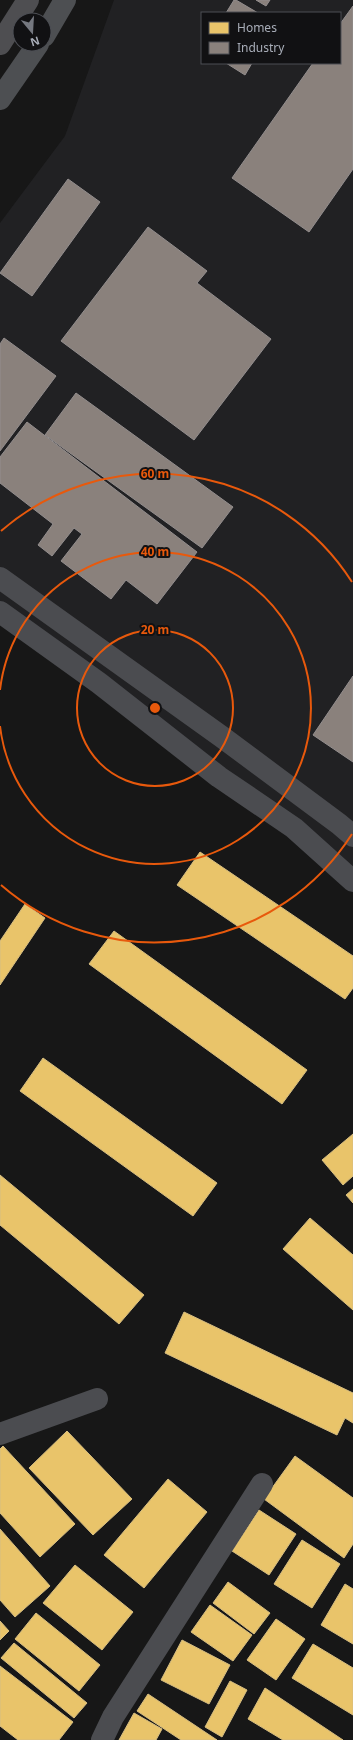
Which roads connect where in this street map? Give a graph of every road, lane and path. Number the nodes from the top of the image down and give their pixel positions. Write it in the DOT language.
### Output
graph roads {
  1 [pos="28,0"];
  2 [pos="65,0"];
  3 [pos="52,22"];
  4 [pos="0,44"];
  5 [pos="32,52"];
  6 [pos="0,99"];
  7 [pos="0,578"];
  8 [pos="0,612"];
  9 [pos="353,836"];
  10 [pos="353,882"];
  11 [pos="97,1399"];
  12 [pos="0,1434"];
  13 [pos="262,1484"];
  14 [pos="102,1740"];
  1 -- 4 [label="highway"];
  2 -- 3 [label="main road"];
  5 -- 6 [label="main road"];
  7 -- 9 [label="street"];
  8 -- 10 [label="street"];
  11 -- 12 [label="street"];
  13 -- 14 [label="street"];
}
